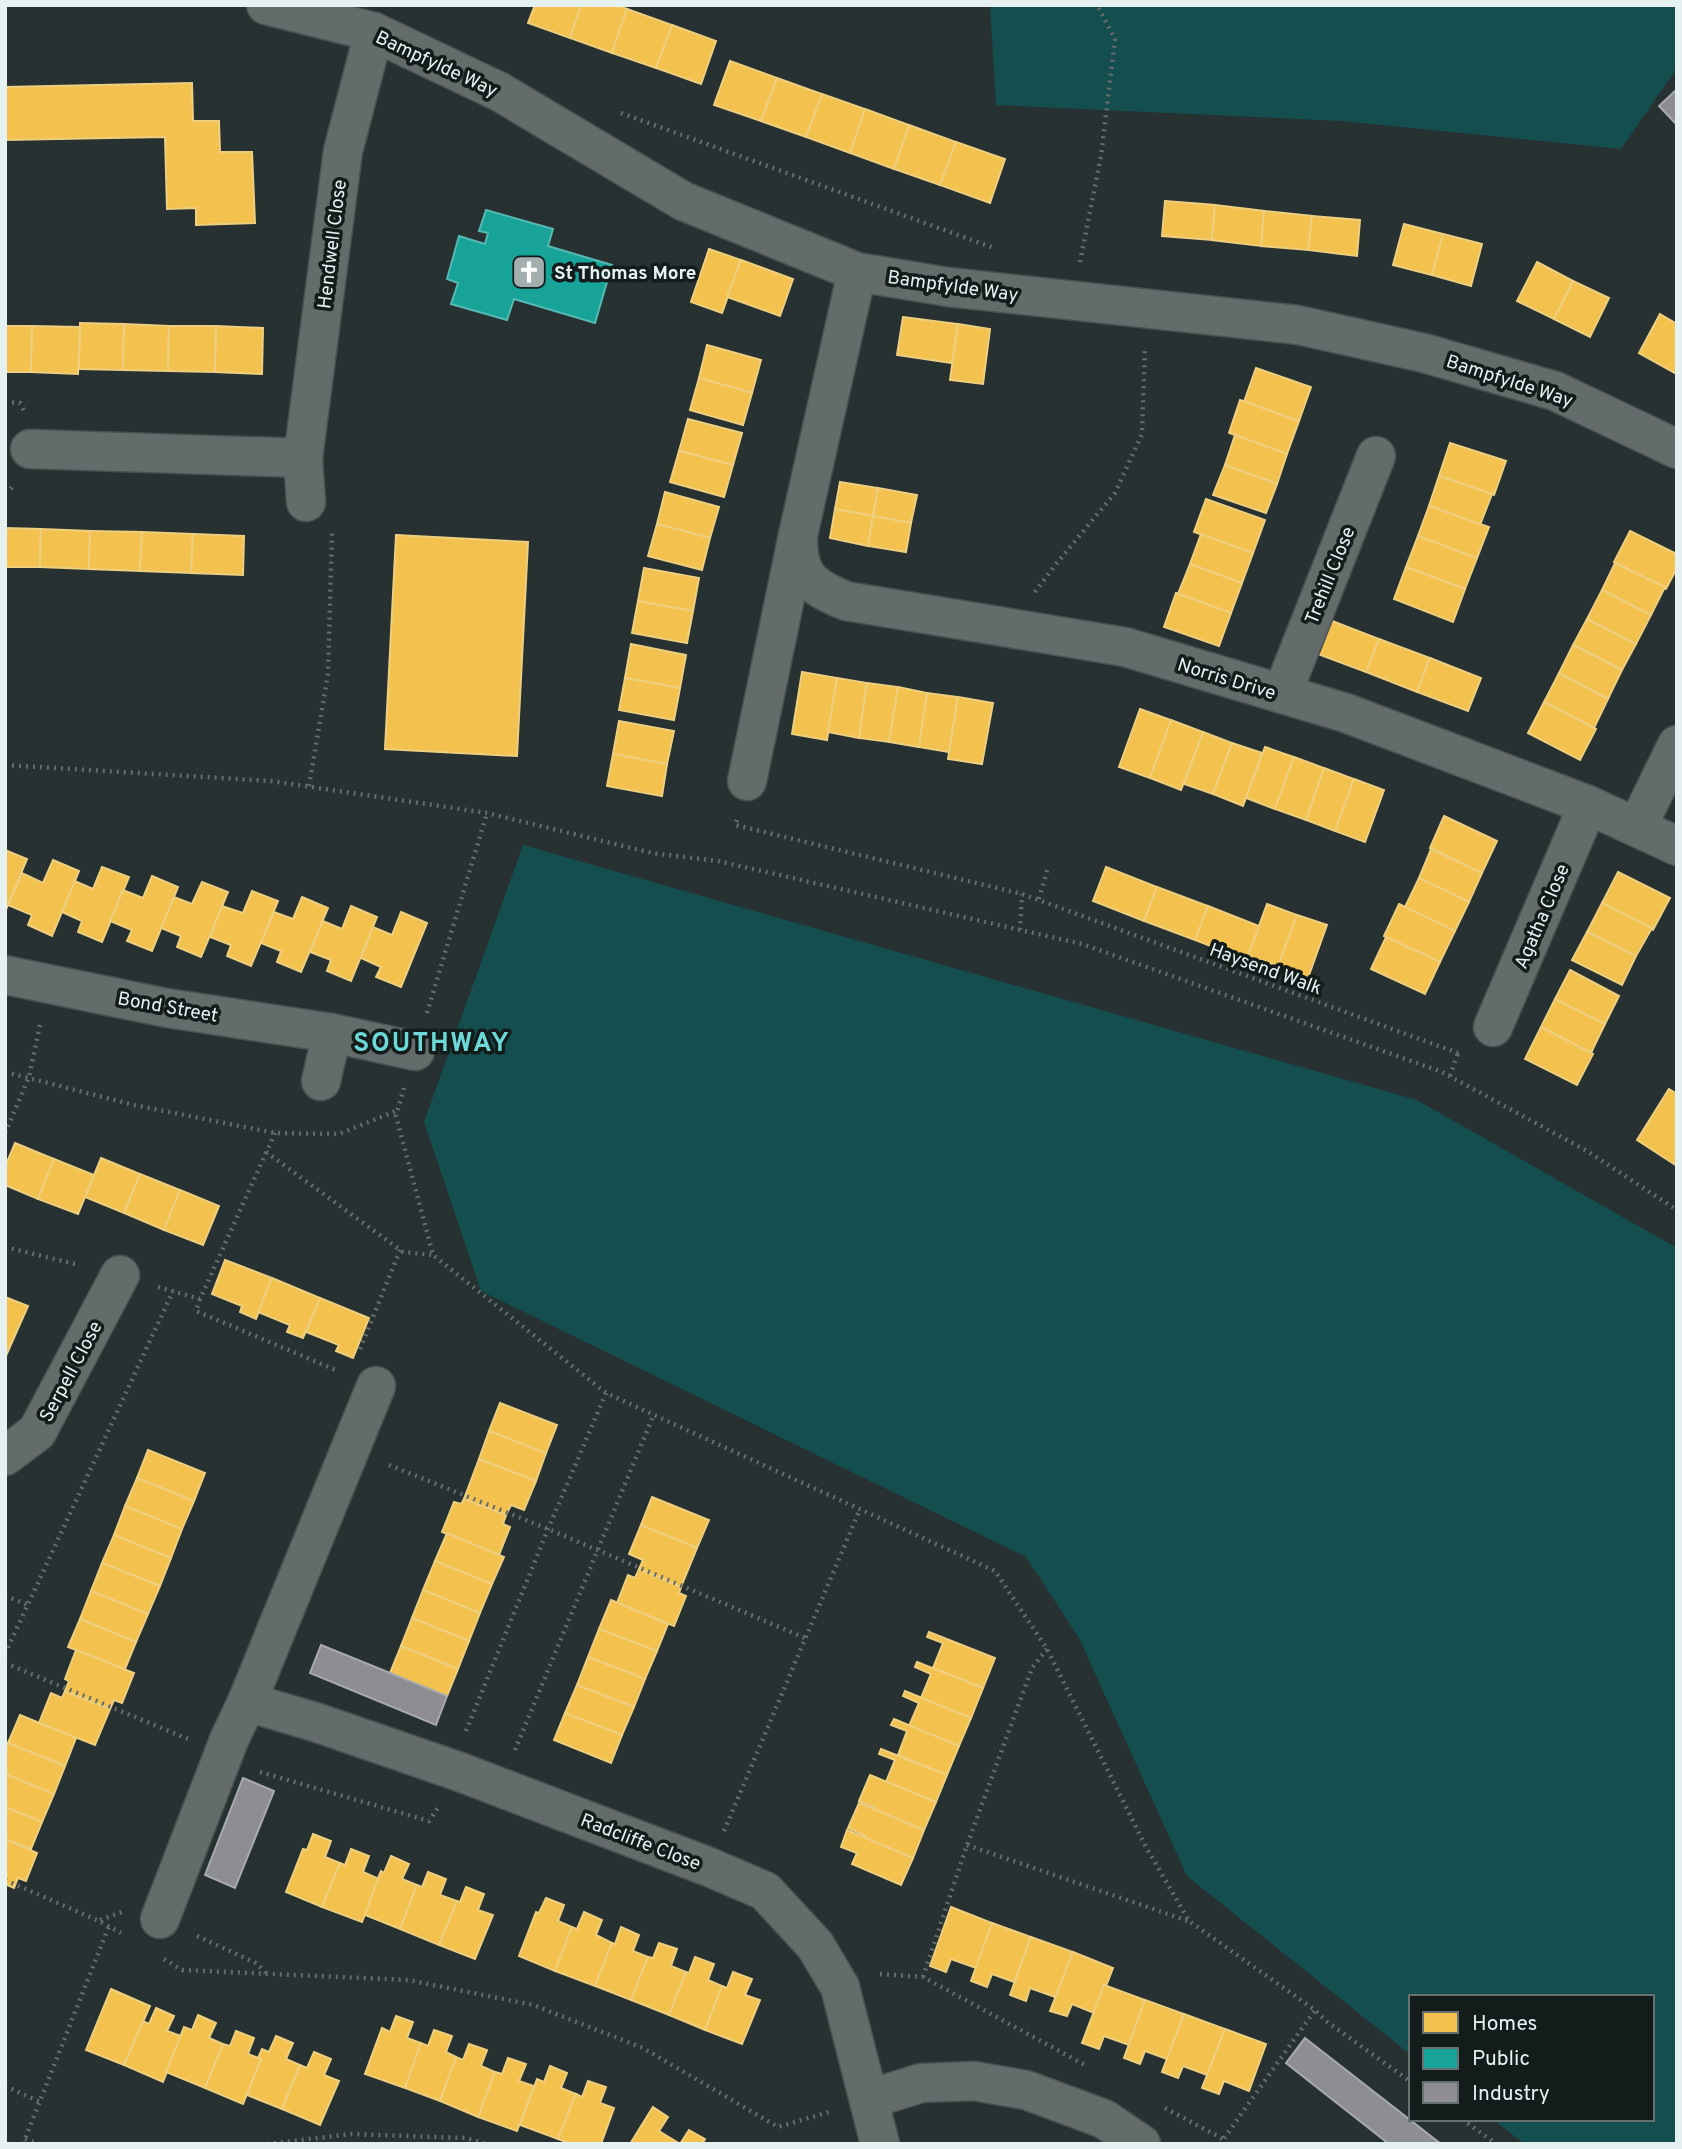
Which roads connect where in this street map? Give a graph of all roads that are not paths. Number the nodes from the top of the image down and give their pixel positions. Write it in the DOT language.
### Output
graph roads {
  1 [pos="266,5"];
  2 [pos="374,32"];
  3 [pos="857,272"];
  4 [pos="30,449"];
  5 [pos="1677,449"];
  6 [pos="1376,456"];
  7 [pos="303,458"];
  8 [pos="306,502"];
  9 [pos="798,535"];
  10 [pos="1282,694"];
  11 [pos="1677,745"];
  12 [pos="747,781"];
  13 [pos="1588,805"];
  14 [pos="1637,827"];
  15 [pos="1677,846"];
  16 [pos="5,975"];
  17 [pos="1493,1027"];
  18 [pos="332,1033"];
  19 [pos="415,1051"];
  20 [pos="321,1081"];
  21 [pos="120,1275"];
  22 [pos="363,1381"];
  23 [pos="5,1456"];
  24 [pos="247,1702"];
  25 [pos="145,1929"];
  26 [pos="870,2099"];
  27 [pos="880,2144"];
  28 [pos="1140,2144"];
  1 -- 2 [label="street, Bampfylde Way"];
  2 -- 3 [label="street, Bampfylde Way"];
  2 -- 7 [label="street, Hendwell Close"];
  3 -- 5 [label="street, Bampfylde Way"];
  3 -- 9 [label="street, Norris Drive"];
  4 -- 7 [label="street"];
  6 -- 10 [label="street, Trehill Close"];
  7 -- 8 [label="street, Hendwell Close"];
  9 -- 10 [label="street, Norris Drive"];
  9 -- 12 [label="street, Norris Drive"];
  10 -- 13 [label="street, Norris Drive"];
  11 -- 14 [label="street"];
  13 -- 14 [label="street, Norris Drive"];
  13 -- 17 [label="street, Agatha Close"];
  14 -- 15 [label="street, Norris Drive"];
  16 -- 18 [label="street, Bond Street"];
  18 -- 19 [label="street, Bond Street"];
  18 -- 20 [label="street"];
  21 -- 23 [label="street, Serpell Close"];
  22 -- 24 [label="street"];
  24 -- 25 [label="street"];
  24 -- 26 [label="street, Radcliffe Close"];
  26 -- 27 [label="street, Radcliffe Close"];
  26 -- 28 [label="street"];
}
